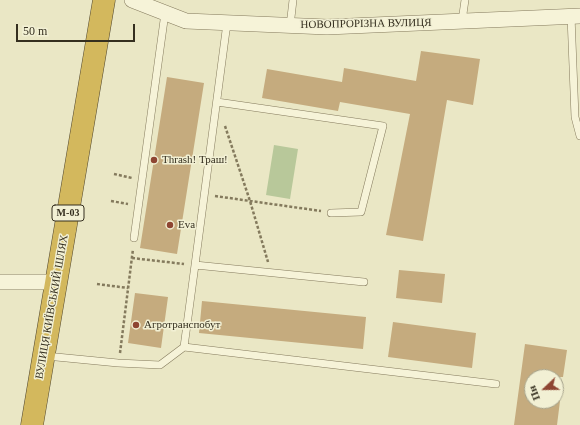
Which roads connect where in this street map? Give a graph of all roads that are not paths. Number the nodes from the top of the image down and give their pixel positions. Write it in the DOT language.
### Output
graph roads {
  1 [pos="104,0"];
  2 [pos="132,0"];
  3 [pos="293,0"];
  4 [pos="465,0"];
  5 [pos="165,13"];
  6 [pos="575,16"];
  7 [pos="462,21"];
  8 [pos="226,23"];
  9 [pos="290,26"];
  10 [pos="217,102"];
  11 [pos="580,136"];
  12 [pos="332,213"];
  13 [pos="134,238"];
  14 [pos="195,265"];
  15 [pos="0,282"];
  16 [pos="56,282"];
  17 [pos="364,282"];
  18 [pos="184,348"];
  19 [pos="44,355"];
  20 [pos="496,384"];
  21 [pos="32,425"];
  1 -- 16 [label="highway, ВУЛИЦЯ КИЇВСЬКИЙ ШЛЯХ / М-03"];
  2 -- 5 [label="street, НОВОПРОРІЗНА ВУЛИЦЯ"];
  3 -- 9 [label="lane"];
  4 -- 7 [label="lane"];
  5 -- 8 [label="street, НОВОПРОРІЗНА ВУЛИЦЯ"];
  5 -- 13 [label="lane"];
  6 -- 7 [label="street, НОВОПРОРІЗНА ВУЛИЦЯ"];
  6 -- 11 [label="lane"];
  7 -- 9 [label="street, НОВОПРОРІЗНА ВУЛИЦЯ"];
  8 -- 9 [label="street, НОВОПРОРІЗНА ВУЛИЦЯ"];
  8 -- 10 [label="lane"];
  10 -- 12 [label="lane"];
  10 -- 14 [label="lane"];
  14 -- 17 [label="lane"];
  14 -- 18 [label="lane"];
  15 -- 16 [label="street"];
  16 -- 19 [label="highway, ВУЛИЦЯ КИЇВСЬКИЙ ШЛЯХ / М-03"];
  18 -- 19 [label="lane"];
  18 -- 20 [label="lane"];
  19 -- 21 [label="highway, ВУЛИЦЯ КИЇВСЬКИЙ ШЛЯХ / М-03"];
}
